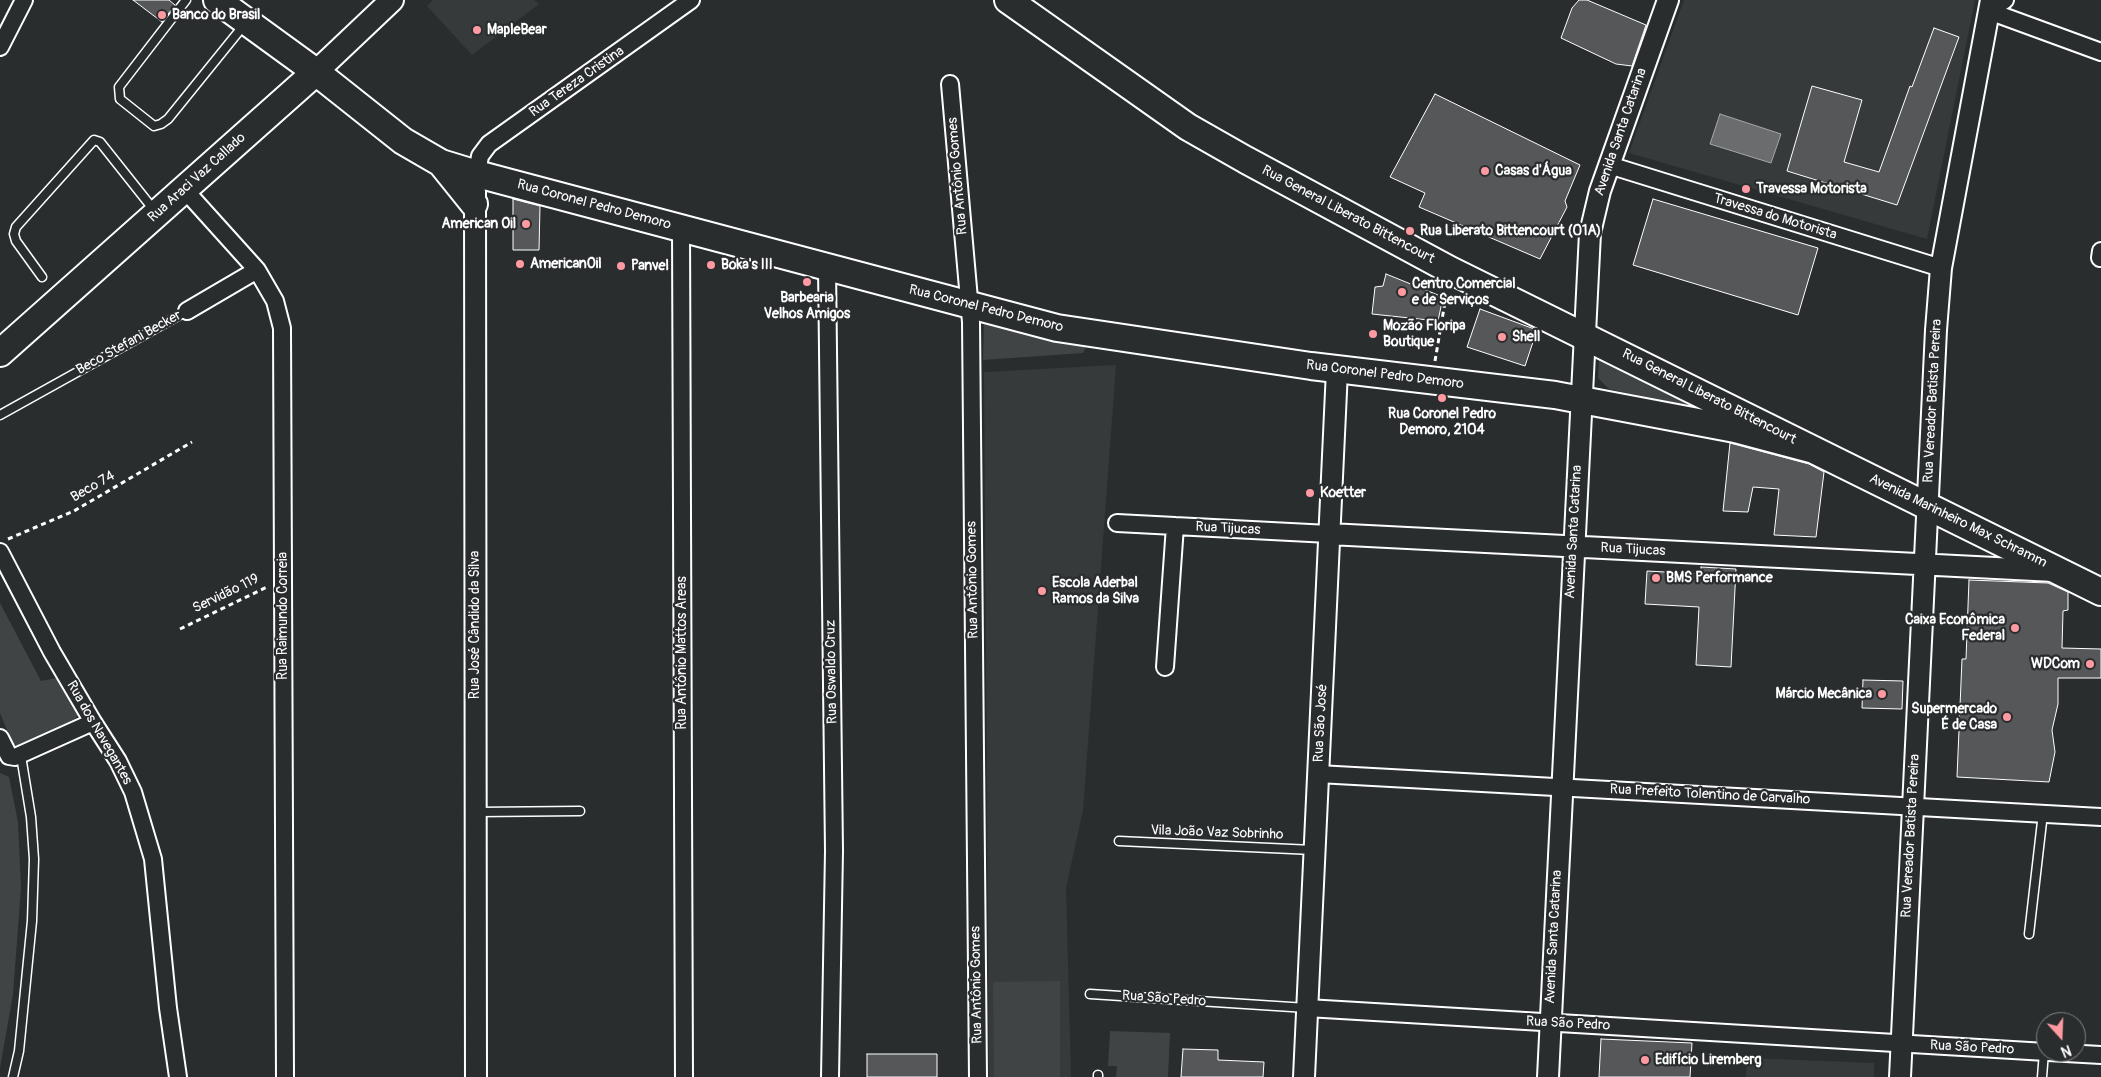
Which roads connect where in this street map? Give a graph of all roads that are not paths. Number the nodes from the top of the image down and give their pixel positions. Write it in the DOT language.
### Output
graph roads {
  1 [pos="24,0"];
  2 [pos="186,0"];
  3 [pos="217,0"];
  4 [pos="392,0"];
  5 [pos="691,0"];
  6 [pos="1008,0"];
  7 [pos="1668,0"];
  8 [pos="1995,4"];
  9 [pos="247,22"];
  10 [pos="0,47"];
  11 [pos="2101,52"];
  12 [pos="316,72"];
  13 [pos="950,84"];
  14 [pos="441,164"];
  15 [pos="1609,165"];
  16 [pos="477,174"];
  17 [pos="184,189"];
  18 [pos="474,204"];
  19 [pos="157,213"];
  20 [pos="681,228"];
  21 [pos="827,267"];
  22 [pos="1941,268"];
  23 [pos="257,270"];
  24 [pos="42,278"];
  25 [pos="970,305"];
  26 [pos="187,311"];
  27 [pos="1585,335"];
  28 [pos="0,353"];
  29 [pos="1337,370"];
  30 [pos="1580,399"];
  31 [pos="0,416"];
  32 [pos="1814,450"];
  33 [pos="1927,506"];
  34 [pos="1118,523"];
  35 [pos="1175,526"];
  36 [pos="1329,534"];
  37 [pos="1573,546"];
  38 [pos="0,552"];
  39 [pos="1924,564"];
  40 [pos="2058,571"];
  41 [pos="2101,592"];
  42 [pos="1165,667"];
  43 [pos="93,722"];
  44 [pos="0,738"];
  45 [pos="21,756"];
  46 [pos="1318,774"];
  47 [pos="1562,787"];
  48 [pos="1912,806"];
  49 [pos="580,811"];
  50 [pos="475,812"];
  51 [pos="2042,814"];
  52 [pos="2101,817"];
  53 [pos="1119,842"];
  54 [pos="1315,850"];
  55 [pos="2029,934"];
  56 [pos="1090,994"];
  57 [pos="1307,1008"];
  58 [pos="1550,1023"];
  59 [pos="1901,1043"];
  60 [pos="2036,1051"];
  61 [pos="2086,1054"];
  62 [pos="2101,1055"];
  63 [pos="2044,1062"];
  64 [pos="13,1077"];
  65 [pos="178,1077"];
  66 [pos="286,1077"];
  67 [pos="476,1077"];
  68 [pos="684,1077"];
  69 [pos="830,1077"];
  70 [pos="978,1077"];
  71 [pos="1304,1077"];
  72 [pos="1548,1077"];
  73 [pos="1900,1077"];
  74 [pos="2042,1077"];
  1 -- 10 [label="street"];
  2 -- 9 [label="lane"];
  3 -- 9 [label="main road, Rua Coronel Pedro Demoro"];
  4 -- 12 [label="main road, Rua Araci Vaz Callado"];
  5 -- 16 [label="street, Rua Tereza Cristina"];
  6 -- 27 [label="main road, Rua General Liberato Bittencourt"];
  7 -- 15 [label="street, Avenida Santa Catarina"];
  8 -- 11 [label="street"];
  8 -- 22 [label="street, Rua Vereador Batista Pereira"];
  9 -- 12 [label="main road, Rua Coronel Pedro Demoro"];
  12 -- 14 [label="main road, Rua Coronel Pedro Demoro"];
  12 -- 17 [label="main road, Rua Araci Vaz Callado"];
  13 -- 25 [label="street, Rua Antônio Gomes"];
  14 -- 16 [label="main road, Rua Coronel Pedro Demoro"];
  14 -- 18 [label="main road"];
  15 -- 22 [label="street, Travessa do Motorista"];
  15 -- 27 [label="street, Avenida Santa Catarina"];
  16 -- 18 [label="street, Rua José Cândido da Silva"];
  16 -- 20 [label="main road, Rua Coronel Pedro Demoro"];
  17 -- 19 [label="main road, Rua Araci Vaz Callado"];
  17 -- 23 [label="street, Rua Raimundo Correia"];
  18 -- 50 [label="street, Rua José Cândido da Silva"];
  19 -- 24 [label="lane"];
  19 -- 28 [label="main road, Rua Araci Vaz Callado"];
  20 -- 21 [label="main road, Rua Coronel Pedro Demoro"];
  20 -- 68 [label="street, Rua Antônio Mattos Areas"];
  21 -- 25 [label="main road, Rua Coronel Pedro Demoro"];
  21 -- 69 [label="street, Rua Oswaldo Cruz"];
  22 -- 33 [label="street, Rua Vereador Batista Pereira"];
  23 -- 26 [label="street, Beco Stefani Becker"];
  23 -- 66 [label="street, Rua Raimundo Correia"];
  25 -- 29 [label="main road, Rua Coronel Pedro Demoro"];
  25 -- 70 [label="street, Rua Antônio Gomes"];
  26 -- 31 [label="lane, Beco Stefani Becker"];
  27 -- 30 [label="street, Avenida Santa Catarina"];
  27 -- 32 [label="main road, Rua General Liberato Bittencourt"];
  29 -- 30 [label="main road, Rua Coronel Pedro Demoro"];
  29 -- 36 [label="street, Rua São José"];
  30 -- 32 [label="main road, Rua Coronel Pedro Demoro"];
  30 -- 37 [label="street, Avenida Santa Catarina"];
  32 -- 33 [label="main road, Avenida Marinheiro Max Schramm"];
  33 -- 39 [label="street, Rua Vereador Batista Pereira"];
  33 -- 40 [label="main road, Avenida Marinheiro Max Schramm"];
  34 -- 35 [label="street, Rua Tijucas"];
  35 -- 36 [label="street, Rua Tijucas"];
  35 -- 42 [label="street"];
  36 -- 37 [label="street, Rua Tijucas"];
  36 -- 46 [label="street, Rua São José"];
  37 -- 39 [label="street, Rua Tijucas"];
  37 -- 47 [label="street, Avenida Santa Catarina"];
  38 -- 43 [label="street, Rua dos Navegantes"];
  39 -- 40 [label="street, Rua Tijucas"];
  39 -- 48 [label="street, Rua Vereador Batista Pereira"];
  40 -- 41 [label="main road, Avenida Marinheiro Max Schramm"];
  43 -- 45 [label="street"];
  43 -- 65 [label="street, Rua dos Navegantes"];
  44 -- 45 [label="street"];
  45 -- 64 [label="lane"];
  46 -- 47 [label="street, Rua Prefeito Tolentino de Carvalho"];
  46 -- 54 [label="street, Rua São José"];
  47 -- 48 [label="street, Rua Prefeito Tolentino de Carvalho"];
  47 -- 58 [label="street, Avenida Santa Catarina"];
  48 -- 51 [label="street, Rua Prefeito Tolentino de Carvalho"];
  48 -- 59 [label="street, Rua Vereador Batista Pereira"];
  49 -- 50 [label="lane"];
  50 -- 67 [label="street, Rua José Cândido da Silva"];
  51 -- 52 [label="street, Rua Prefeito Tolentino de Carvalho"];
  51 -- 55 [label="lane"];
  53 -- 54 [label="lane, Vila João Vaz Sobrinho"];
  54 -- 57 [label="street, Rua São José"];
  56 -- 57 [label="lane, Rua São Pedro"];
  57 -- 58 [label="street, Rua São Pedro"];
  57 -- 71 [label="street, Rua São José"];
  58 -- 59 [label="street, Rua São Pedro"];
  58 -- 72 [label="street, Avenida Santa Catarina"];
  59 -- 60 [label="street, Rua São Pedro"];
  59 -- 73 [label="street, Rua Vereador Batista Pereira"];
  61 -- 62 [label="street, Rua São Pedro"];
  63 -- 74 [label="lane"];
}
